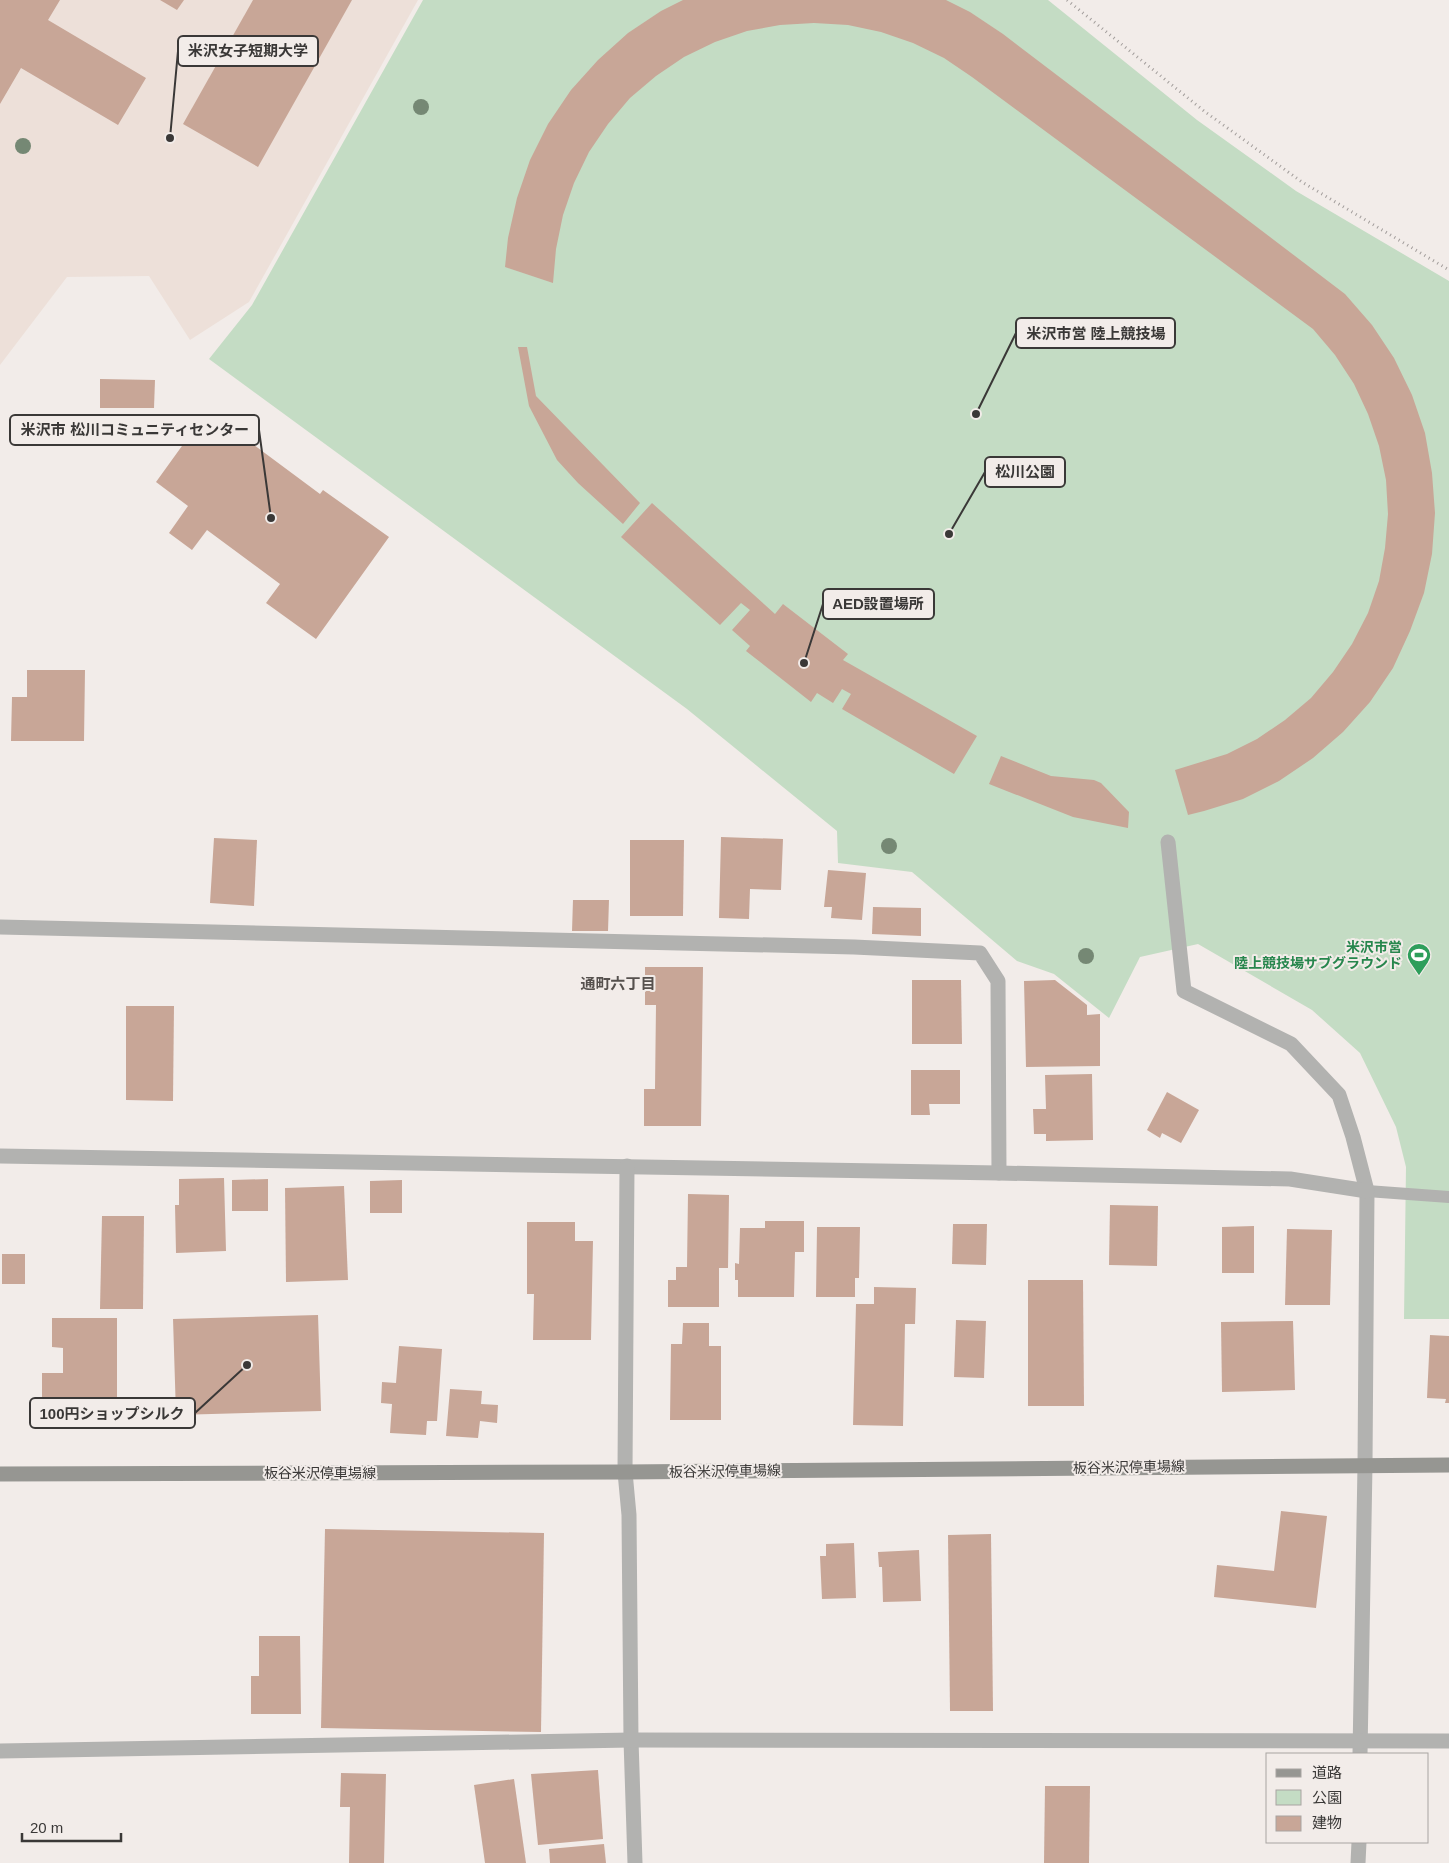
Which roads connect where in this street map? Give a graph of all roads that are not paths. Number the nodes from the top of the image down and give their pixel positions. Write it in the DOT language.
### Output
graph roads {
  1 [pos="1168,842"];
  2 [pos="0,927"];
  3 [pos="0,1156"];
  4 [pos="627,1166"];
  5 [pos="999,1172"];
  6 [pos="1366,1191"];
  7 [pos="1449,1198"];
  8 [pos="1365,1465"];
  9 [pos="1449,1465"];
  10 [pos="625,1472"];
  11 [pos="0,1474"];
  12 [pos="631,1740"];
  13 [pos="1449,1741"];
  14 [pos="1360,1747"];
  15 [pos="0,1751"];
  16 [pos="1359,1843"];
  17 [pos="635,1863"];
  18 [pos="1358,1863"];
  1 -- 6 [label="street"];
  2 -- 5 [label="street"];
  3 -- 4 [label="street"];
  4 -- 5 [label="street"];
  4 -- 10 [label="street"];
  5 -- 6 [label="street"];
  6 -- 7 [label="lane"];
  6 -- 8 [label="street"];
  8 -- 9 [label="main road, 板谷米沢停車場線"];
  8 -- 10 [label="main road, 板谷米沢停車場線"];
  8 -- 14 [label="street"];
  10 -- 11 [label="main road, 板谷米沢停車場線"];
  10 -- 12 [label="street"];
  12 -- 14 [label="street"];
  12 -- 15 [label="street"];
  12 -- 17 [label="street"];
  13 -- 14 [label="street"];
  16 -- 18 [label="street"];
}
